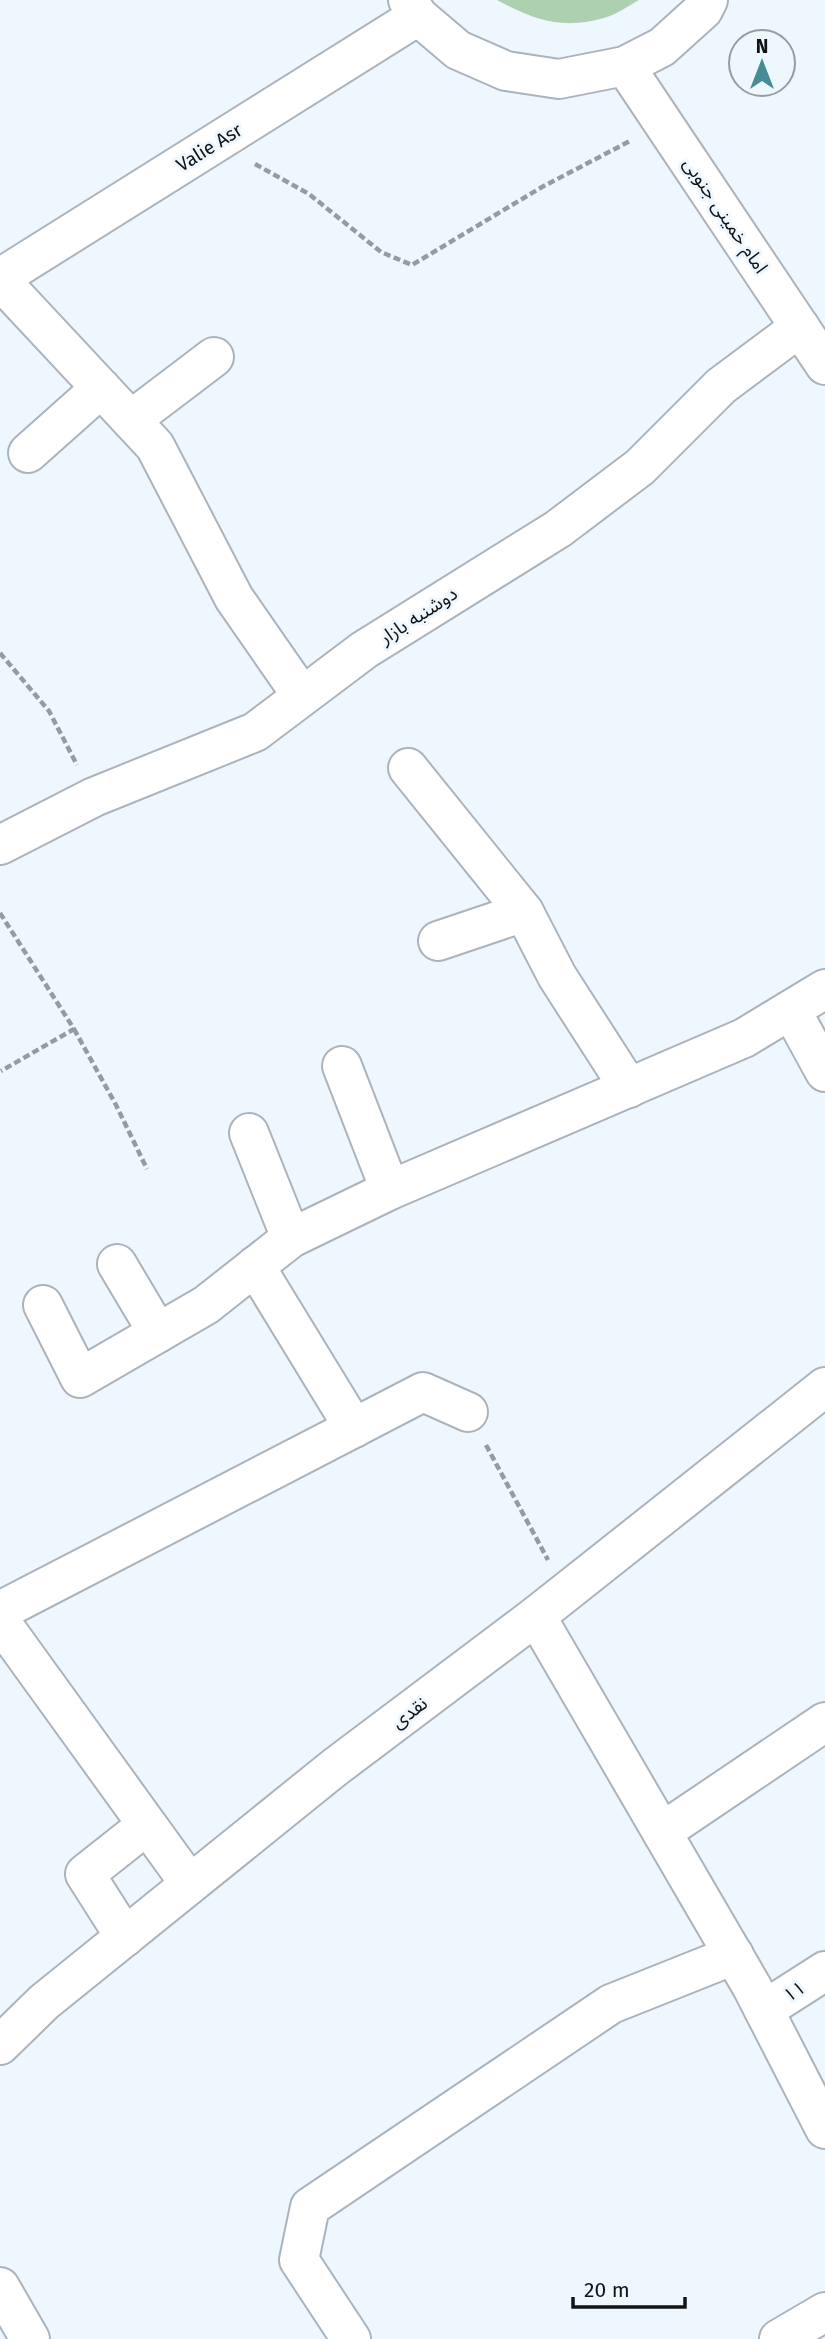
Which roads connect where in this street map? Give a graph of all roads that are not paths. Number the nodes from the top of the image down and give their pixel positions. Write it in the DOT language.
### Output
graph roads {
  1 [pos="708,0"];
  2 [pos="413,8"];
  3 [pos="625,66"];
  4 [pos="0,279"];
  5 [pos="817,349"];
  6 [pos="214,357"];
  7 [pos="101,388"];
  8 [pos="131,420"];
  9 [pos="28,453"];
  10 [pos="302,696"];
  11 [pos="408,768"];
  12 [pos="0,845"];
  13 [pos="524,912"];
  14 [pos="438,941"];
  15 [pos="825,989"];
  16 [pos="791,1010"];
  17 [pos="342,1066"];
  18 [pos="825,1072"];
  19 [pos="628,1088"];
  20 [pos="249,1133"];
  21 [pos="390,1190"];
  22 [pos="291,1238"];
  23 [pos="117,1264"];
  24 [pos="255,1266"];
  25 [pos="43,1305"];
  26 [pos="158,1333"];
  27 [pos="825,1387"];
  28 [pos="468,1412"];
  29 [pos="354,1428"];
  30 [pos="0,1611"];
  31 [pos="536,1616"];
  32 [pos="0,1621"];
  33 [pos="825,1722"];
  34 [pos="147,1825"];
  35 [pos="662,1832"];
  36 [pos="190,1884"];
  37 [pos="124,1937"];
  38 [pos="733,1955"];
  39 [pos="825,1971"];
  40 [pos="764,2010"];
  41 [pos="0,2045"];
  42 [pos="825,2129"];
  43 [pos="0,2287"];
  44 [pos="825,2312"];
  45 [pos="30,2339"];
  46 [pos="351,2339"];
  47 [pos="779,2339"];
  1 -- 3 [label="street"];
  2 -- 3 [label="street"];
  2 -- 4 [label="street, Valie Asr"];
  3 -- 5 [label="street, امام خمینی جنوبی"];
  4 -- 7 [label="street"];
  5 -- 10 [label="street, دوشنبه بازار"];
  6 -- 8 [label="street"];
  7 -- 8 [label="street"];
  7 -- 9 [label="street"];
  8 -- 10 [label="street"];
  10 -- 12 [label="street, دوشنبه بازار"];
  11 -- 13 [label="street"];
  13 -- 14 [label="street"];
  13 -- 19 [label="street"];
  15 -- 16 [label="street"];
  16 -- 18 [label="street"];
  16 -- 19 [label="street"];
  17 -- 21 [label="street"];
  19 -- 21 [label="street"];
  20 -- 22 [label="street"];
  21 -- 22 [label="street"];
  22 -- 24 [label="street"];
  23 -- 26 [label="street"];
  24 -- 26 [label="street"];
  24 -- 29 [label="street"];
  25 -- 26 [label="street"];
  27 -- 31 [label="street, نقدی"];
  28 -- 29 [label="street"];
  29 -- 30 [label="street"];
  31 -- 35 [label="street"];
  31 -- 36 [label="street, نقدی"];
  32 -- 34 [label="street"];
  33 -- 35 [label="street"];
  34 -- 36 [label="street"];
  34 -- 37 [label="street"];
  35 -- 38 [label="street"];
  36 -- 37 [label="street, نقدی"];
  37 -- 41 [label="street, نقدی"];
  38 -- 40 [label="street"];
  38 -- 46 [label="street"];
  39 -- 40 [label="street, ۱۱"];
  40 -- 42 [label="street"];
  43 -- 45 [label="street"];
  44 -- 47 [label="street"];
}
